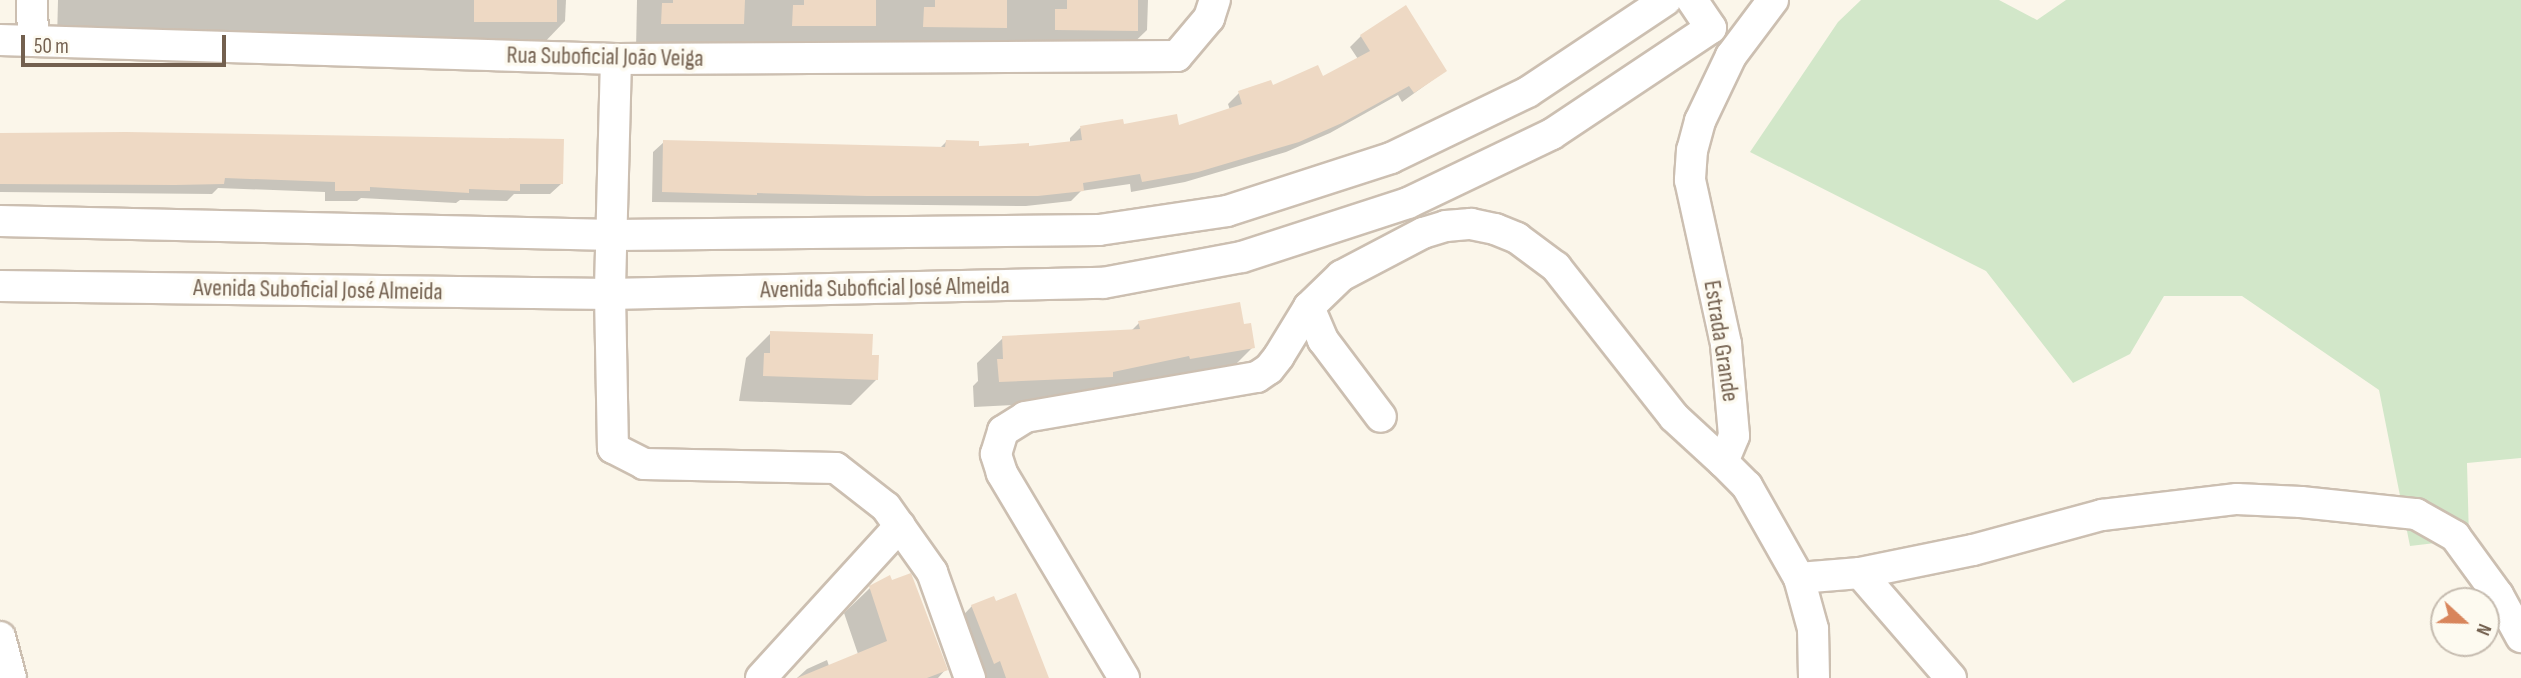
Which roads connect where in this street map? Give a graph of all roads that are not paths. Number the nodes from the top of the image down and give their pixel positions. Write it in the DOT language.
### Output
graph roads {
  1 [pos="32,0"];
  2 [pos="1666,0"];
  3 [pos="1692,0"];
  4 [pos="1773,0"];
  5 [pos="1208,6"];
  6 [pos="0,40"];
  7 [pos="33,41"];
  8 [pos="616,60"];
  9 [pos="0,221"];
  10 [pos="614,235"];
  11 [pos="0,286"];
  12 [pos="610,294"];
  13 [pos="1309,307"];
  14 [pos="1381,417"];
  15 [pos="1723,462"];
  16 [pos="900,526"];
  17 [pos="1860,573"];
  18 [pos="1799,578"];
  19 [pos="0,637"];
  20 [pos="2521,637"];
  21 [pos="770,674"];
  22 [pos="11,678"];
  23 [pos="971,678"];
  24 [pos="1124,678"];
  25 [pos="1814,678"];
  26 [pos="1951,678"];
  1 -- 7 [label="street"];
  2 -- 10 [label="street"];
  3 -- 12 [label="street, Avenida Suboficial José Almeida"];
  4 -- 15 [label="street, Estrada Grande"];
  5 -- 8 [label="street, Rua Suboficial João Veiga"];
  6 -- 7 [label="street, Rua Suboficial João Veiga"];
  7 -- 8 [label="street, Rua Suboficial João Veiga"];
  8 -- 10 [label="street"];
  9 -- 10 [label="street"];
  10 -- 12 [label="street"];
  11 -- 12 [label="street, Avenida Suboficial José Almeida"];
  12 -- 16 [label="street"];
  13 -- 14 [label="street"];
  13 -- 15 [label="street"];
  13 -- 24 [label="street"];
  15 -- 18 [label="street"];
  16 -- 21 [label="street"];
  16 -- 23 [label="street"];
  17 -- 18 [label="street"];
  17 -- 20 [label="street"];
  17 -- 26 [label="street"];
  18 -- 25 [label="street"];
  19 -- 22 [label="street"];
}
